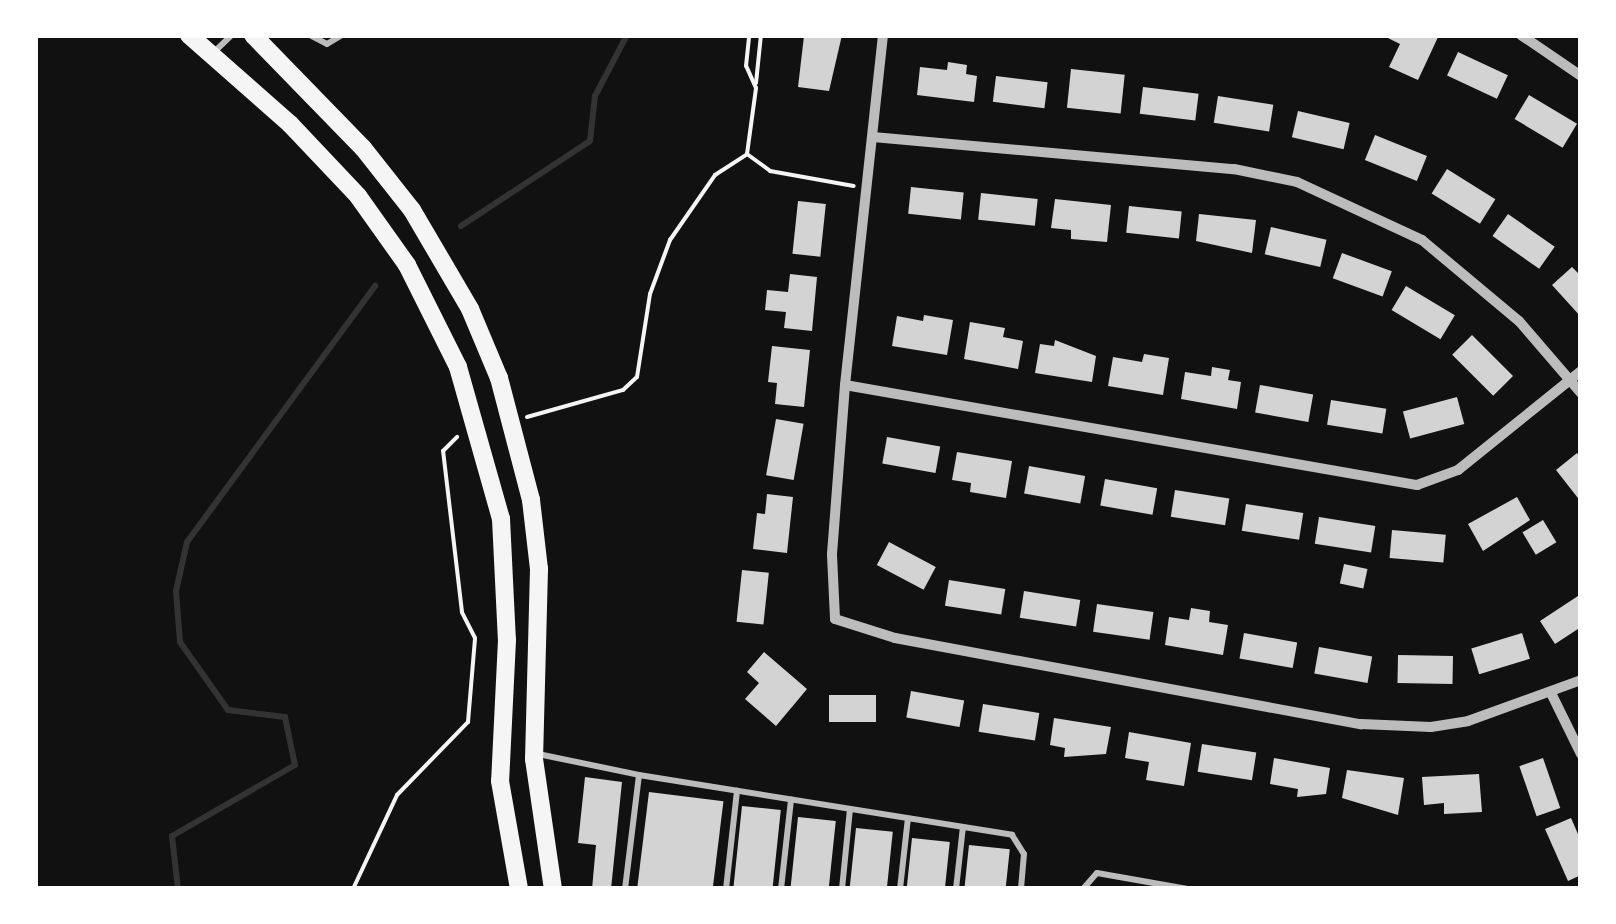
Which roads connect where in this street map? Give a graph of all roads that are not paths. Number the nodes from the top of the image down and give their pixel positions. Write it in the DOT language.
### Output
graph roads {
  1 [pos="189,35"];
  2 [pos="232,35"];
  3 [pos="254,35"];
  4 [pos="310,35"];
  5 [pos="342,35"];
  6 [pos="882,35"];
  7 [pos="1521,35"];
  8 [pos="212,54"];
  9 [pos="1581,76"];
  10 [pos="873,137"];
  11 [pos="1581,371"];
  12 [pos="1570,379"];
  13 [pos="845,384"];
  14 [pos="1581,394"];
  15 [pos="1581,680"];
  16 [pos="1551,693"];
  17 [pos="534,754"];
  18 [pos="1581,754"];
  19 [pos="639,775"];
  20 [pos="738,791"];
  21 [pos="791,800"];
  22 [pos="850,809"];
  23 [pos="908,818"];
  24 [pos="964,827"];
  25 [pos="519,889"];
  26 [pos="553,889"];
  27 [pos="626,889"];
  28 [pos="726,889"];
  29 [pos="781,889"];
  30 [pos="842,889"];
  31 [pos="900,889"];
  32 [pos="956,889"];
  33 [pos="1021,889"];
  34 [pos="1083,889"];
  35 [pos="1188,889"];
  1 -- 8 [label="main road"];
  2 -- 8 [label="lane"];
  3 -- 17 [label="main road"];
  4 -- 5 [label="lane"];
  6 -- 10 [label="street"];
  7 -- 9 [label="street"];
  8 -- 25 [label="main road"];
  10 -- 12 [label="street"];
  10 -- 13 [label="street"];
  11 -- 12 [label="street"];
  12 -- 13 [label="street"];
  12 -- 14 [label="street"];
  13 -- 16 [label="street"];
  15 -- 16 [label="street"];
  16 -- 18 [label="street"];
  17 -- 19 [label="lane"];
  17 -- 26 [label="main road"];
  19 -- 20 [label="lane"];
  19 -- 27 [label="lane"];
  20 -- 21 [label="lane"];
  20 -- 28 [label="lane"];
  21 -- 22 [label="lane"];
  21 -- 29 [label="lane"];
  22 -- 23 [label="lane"];
  22 -- 30 [label="lane"];
  23 -- 24 [label="lane"];
  23 -- 31 [label="lane"];
  24 -- 32 [label="lane"];
  24 -- 33 [label="lane"];
  34 -- 35 [label="lane"];
}
